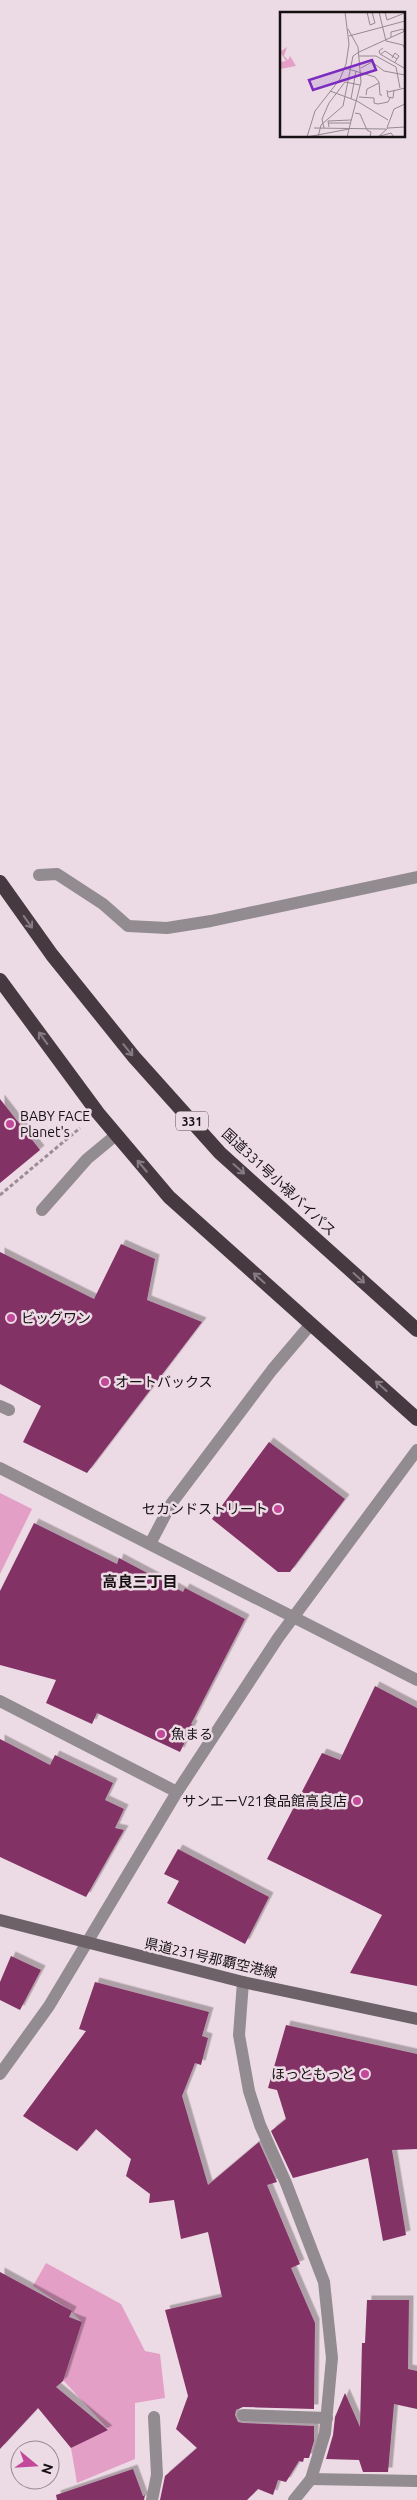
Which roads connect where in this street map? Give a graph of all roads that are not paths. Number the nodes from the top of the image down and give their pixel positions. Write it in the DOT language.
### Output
graph roads {
  1 [pos="38,875"];
  2 [pos="417,877"];
  3 [pos="0,882"];
  4 [pos="0,980"];
  5 [pos="116,1135"];
  6 [pos="42,1210"];
  7 [pos="311,1324"];
  8 [pos="417,1330"];
  9 [pos="417,1419"];
  10 [pos="417,1450"];
  11 [pos="0,1468"];
  12 [pos="150,1544"];
  13 [pos="293,1618"];
  14 [pos="417,1680"];
  15 [pos="0,1701"];
  16 [pos="177,1792"];
  17 [pos="0,1920"];
  18 [pos="86,1943"];
  19 [pos="244,1982"];
  20 [pos="417,2019"];
  21 [pos="0,2074"];
  22 [pos="243,2415"];
  23 [pos="154,2417"];
  24 [pos="327,2418"];
  25 [pos="311,2478"];
  26 [pos="417,2481"];
  27 [pos="152,2500"];
  28 [pos="294,2500"];
  1 -- 2 [label="street"];
  3 -- 8 [label="highway, 国道331号小禄バイパス / 331, one-way"];
  5 -- 4 [label="highway, one-way"];
  5 -- 6 [label="street"];
  7 -- 5 [label="highway, one-way"];
  9 -- 7 [label="highway, one-way"];
  7 -- 12 [label="street"];
  10 -- 13 [label="street"];
  11 -- 12 [label="street"];
  12 -- 13 [label="street"];
  13 -- 14 [label="street"];
  13 -- 16 [label="street"];
  15 -- 16 [label="street"];
  16 -- 18 [label="street"];
  17 -- 18 [label="main road, 県道231号那覇空港線"];
  18 -- 19 [label="main road, 県道231号那覇空港線"];
  18 -- 21 [label="street"];
  19 -- 20 [label="main road, 県道231号那覇空港線"];
  19 -- 24 [label="street"];
  22 -- 24 [label="street"];
  23 -- 27 [label="street"];
  24 -- 25 [label="street"];
  25 -- 26 [label="street"];
  25 -- 28 [label="street"];
}
